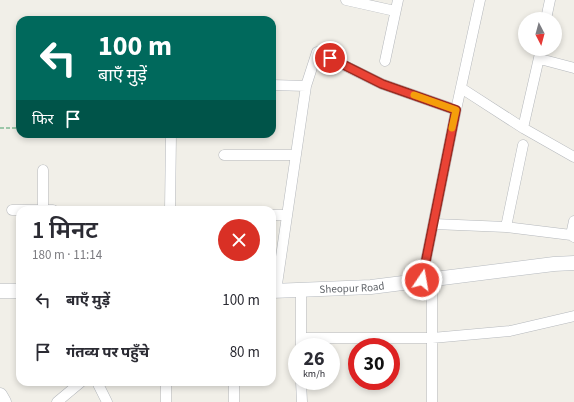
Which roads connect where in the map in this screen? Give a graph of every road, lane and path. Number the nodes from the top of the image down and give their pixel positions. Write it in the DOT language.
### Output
graph roads {
  1 [pos="346,0"];
  2 [pos="398,0"];
  3 [pos="480,0"];
  4 [pos="550,0"];
  5 [pos="396,11"];
  6 [pos="547,12"];
  7 [pos="540,56"];
  8 [pos="545,56"];
  9 [pos="384,61"];
  10 [pos="574,68"];
  11 [pos="276,85"];
  12 [pos="306,86"];
  13 [pos="461,88"];
  14 [pos="456,110"];
  15 [pos="0,128"];
  16 [pos="16,128"];
  17 [pos="523,128"];
  18 [pos="171,138"];
  19 [pos="523,145"];
  20 [pos="224,155"];
  21 [pos="296,155"];
  22 [pos="574,157"];
  23 [pos="43,170"];
  24 [pos="43,206"];
  25 [pos="170,206"];
  26 [pos="12,210"];
  27 [pos="16,210"];
  28 [pos="276,215"];
  29 [pos="287,215"];
  30 [pos="574,221"];
  31 [pos="434,224"];
  32 [pos="506,227"];
  33 [pos="572,236"];
  34 [pos="574,263"];
  35 [pos="276,279"];
  36 [pos="427,280"];
  37 [pos="301,290"];
  38 [pos="0,291"];
  39 [pos="16,291"];
  40 [pos="276,291"];
  41 [pos="574,316"];
  42 [pos="301,338"];
  43 [pos="432,338"];
  44 [pos="340,342"];
  45 [pos="76,386"];
  46 [pos="99,386"];
  47 [pos="166,386"];
  48 [pos="234,386"];
  49 [pos="301,390"];
  50 [pos="0,395"];
  51 [pos="4,402"];
  52 [pos="57,402"];
  53 [pos="108,402"];
  54 [pos="166,402"];
  55 [pos="234,402"];
  56 [pos="302,402"];
  57 [pos="432,402"];
  1 -- 5 [label="street"];
  2 -- 5 [label="street"];
  3 -- 13 [label="street"];
  4 -- 6 [label="street"];
  5 -- 9 [label="street"];
  7 -- 17 [label="street"];
  8 -- 10 [label="street"];
  11 -- 12 [label="street"];
  12 -- 14 [label="street"];
  12 -- 21 [label="street"];
  13 -- 14 [label="street"];
  13 -- 17 [label="street"];
  14 -- 31 [label="street"];
  15 -- 16 [label="path"];
  17 -- 22 [label="street"];
  18 -- 25 [label="street"];
  19 -- 32 [label="street"];
  20 -- 21 [label="street"];
  21 -- 29 [label="street"];
  23 -- 24 [label="street"];
  26 -- 27 [label="street"];
  28 -- 29 [label="street"];
  29 -- 35 [label="street"];
  30 -- 33 [label="street"];
  31 -- 32 [label="street"];
  31 -- 36 [label="street"];
  32 -- 33 [label="street"];
  34 -- 36 [label="street, Sheopur Road"];
  36 -- 37 [label="street, Sheopur Road"];
  36 -- 43 [label="street"];
  37 -- 40 [label="street, Sheopur Road"];
  37 -- 42 [label="street"];
  38 -- 39 [label="street"];
  41 -- 43 [label="street"];
  43 -- 44 [label="street"];
  43 -- 57 [label="street"];
  45 -- 52 [label="street"];
  46 -- 53 [label="street"];
  47 -- 54 [label="street"];
  48 -- 55 [label="street"];
  49 -- 56 [label="street"];
  50 -- 51 [label="street"];
}
